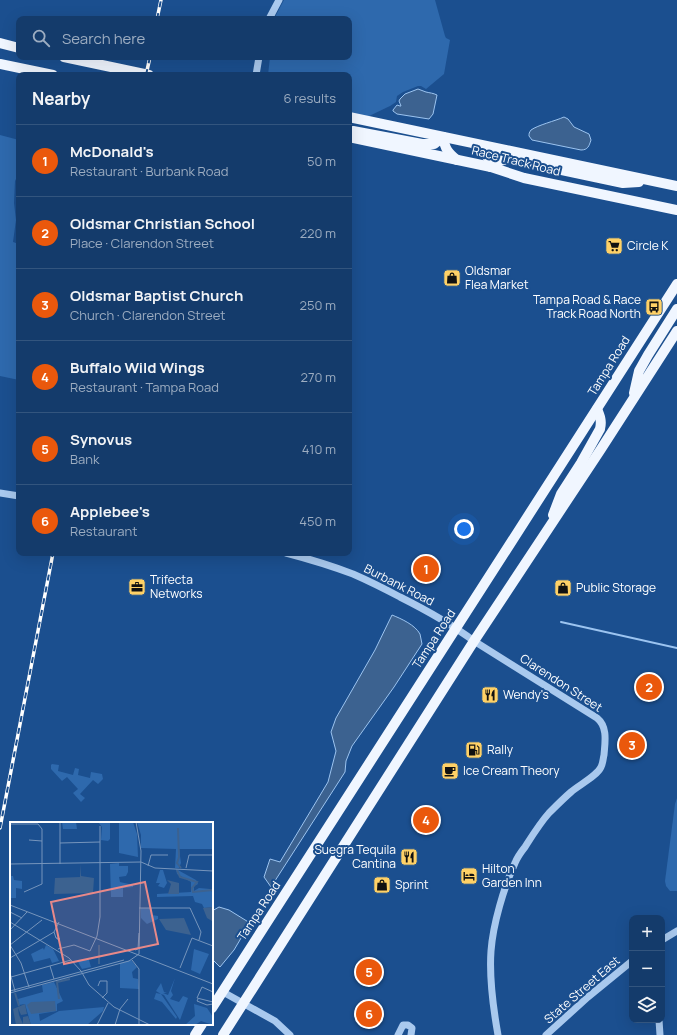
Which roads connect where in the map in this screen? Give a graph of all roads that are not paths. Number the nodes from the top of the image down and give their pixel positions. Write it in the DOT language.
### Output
graph roads {
  1 [pos="279,0"];
  2 [pos="271,16"];
  3 [pos="0,44"];
  4 [pos="16,47"];
  5 [pos="78,60"];
  6 [pos="258,60"];
  7 [pos="0,64"];
  8 [pos="39,72"];
  9 [pos="135,72"];
  10 [pos="256,72"];
  11 [pos="352,118"];
  12 [pos="352,131"];
  13 [pos="443,137"];
  14 [pos="352,138"];
  15 [pos="472,143"];
  16 [pos="458,160"];
  17 [pos="491,167"];
  18 [pos="524,178"];
  19 [pos="655,182"];
  20 [pos="677,186"];
  21 [pos="677,204"];
  22 [pos="677,210"];
  23 [pos="677,215"];
  24 [pos="677,284"];
  25 [pos="677,309"];
  26 [pos="677,330"];
  27 [pos="633,399"];
  28 [pos="597,409"];
  29 [pos="0,493"];
  30 [pos="16,496"];
  31 [pos="548,530"];
  32 [pos="296,556"];
  33 [pos="456,628"];
  34 [pos="474,641"];
  35 [pos="677,931"];
  36 [pos="665,938"];
  37 [pos="629,963"];
  38 [pos="222,992"];
  39 [pos="243,1004"];
  40 [pos="213,1006"];
  41 [pos="659,1023"];
  42 [pos="201,1025"];
  43 [pos="195,1035"];
  44 [pos="223,1035"];
  45 [pos="290,1035"];
  46 [pos="398,1035"];
  47 [pos="411,1035"];
  48 [pos="498,1035"];
  49 [pos="546,1035"];
  50 [pos="660,1035"];
  1 -- 2 [label="street"];
  3 -- 4 [label="main road"];
  5 -- 9 [label="main road"];
  6 -- 10 [label="street"];
  7 -- 8 [label="main road"];
  11 -- 13 [label="main road, Race Track Road"];
  12 -- 13 [label="main road"];
  13 -- 15 [label="main road, Race Track Road"];
  13 -- 16 [label="main road"];
  14 -- 16 [label="main road, Race Track Road"];
  15 -- 17 [label="main road"];
  15 -- 19 [label="main road, Race Track Road"];
  16 -- 17 [label="main road, Race Track Road"];
  17 -- 18 [label="main road, Race Track Road"];
  17 -- 19 [label="main road"];
  17 -- 21 [label="main road"];
  18 -- 22 [label="main road, Race Track Road"];
  18 -- 23 [label="main road"];
  19 -- 20 [label="main road, Race Track Road"];
  24 -- 28 [label="main road, Tampa Road"];
  25 -- 27 [label="main road"];
  26 -- 27 [label="main road"];
  27 -- 31 [label="main road"];
  28 -- 31 [label="main road"];
  28 -- 33 [label="main road, Tampa Road"];
  29 -- 30 [label="street"];
  31 -- 34 [label="main road"];
  32 -- 33 [label="street, Burbank Road"];
  33 -- 34 [label="street, Burbank Road"];
  33 -- 38 [label="main road, Tampa Road"];
  34 -- 39 [label="main road"];
  34 -- 48 [label="street, Clarendon Street"];
  35 -- 36 [label="street"];
  37 -- 49 [label="street, State Street East"];
  38 -- 39 [label="street"];
  38 -- 40 [label="main road, Tampa Road"];
  39 -- 44 [label="main road"];
  39 -- 45 [label="street"];
  41 -- 50 [label="street"];
  42 -- 43 [label="main road"];
  46 -- 47 [label="street"];
}
